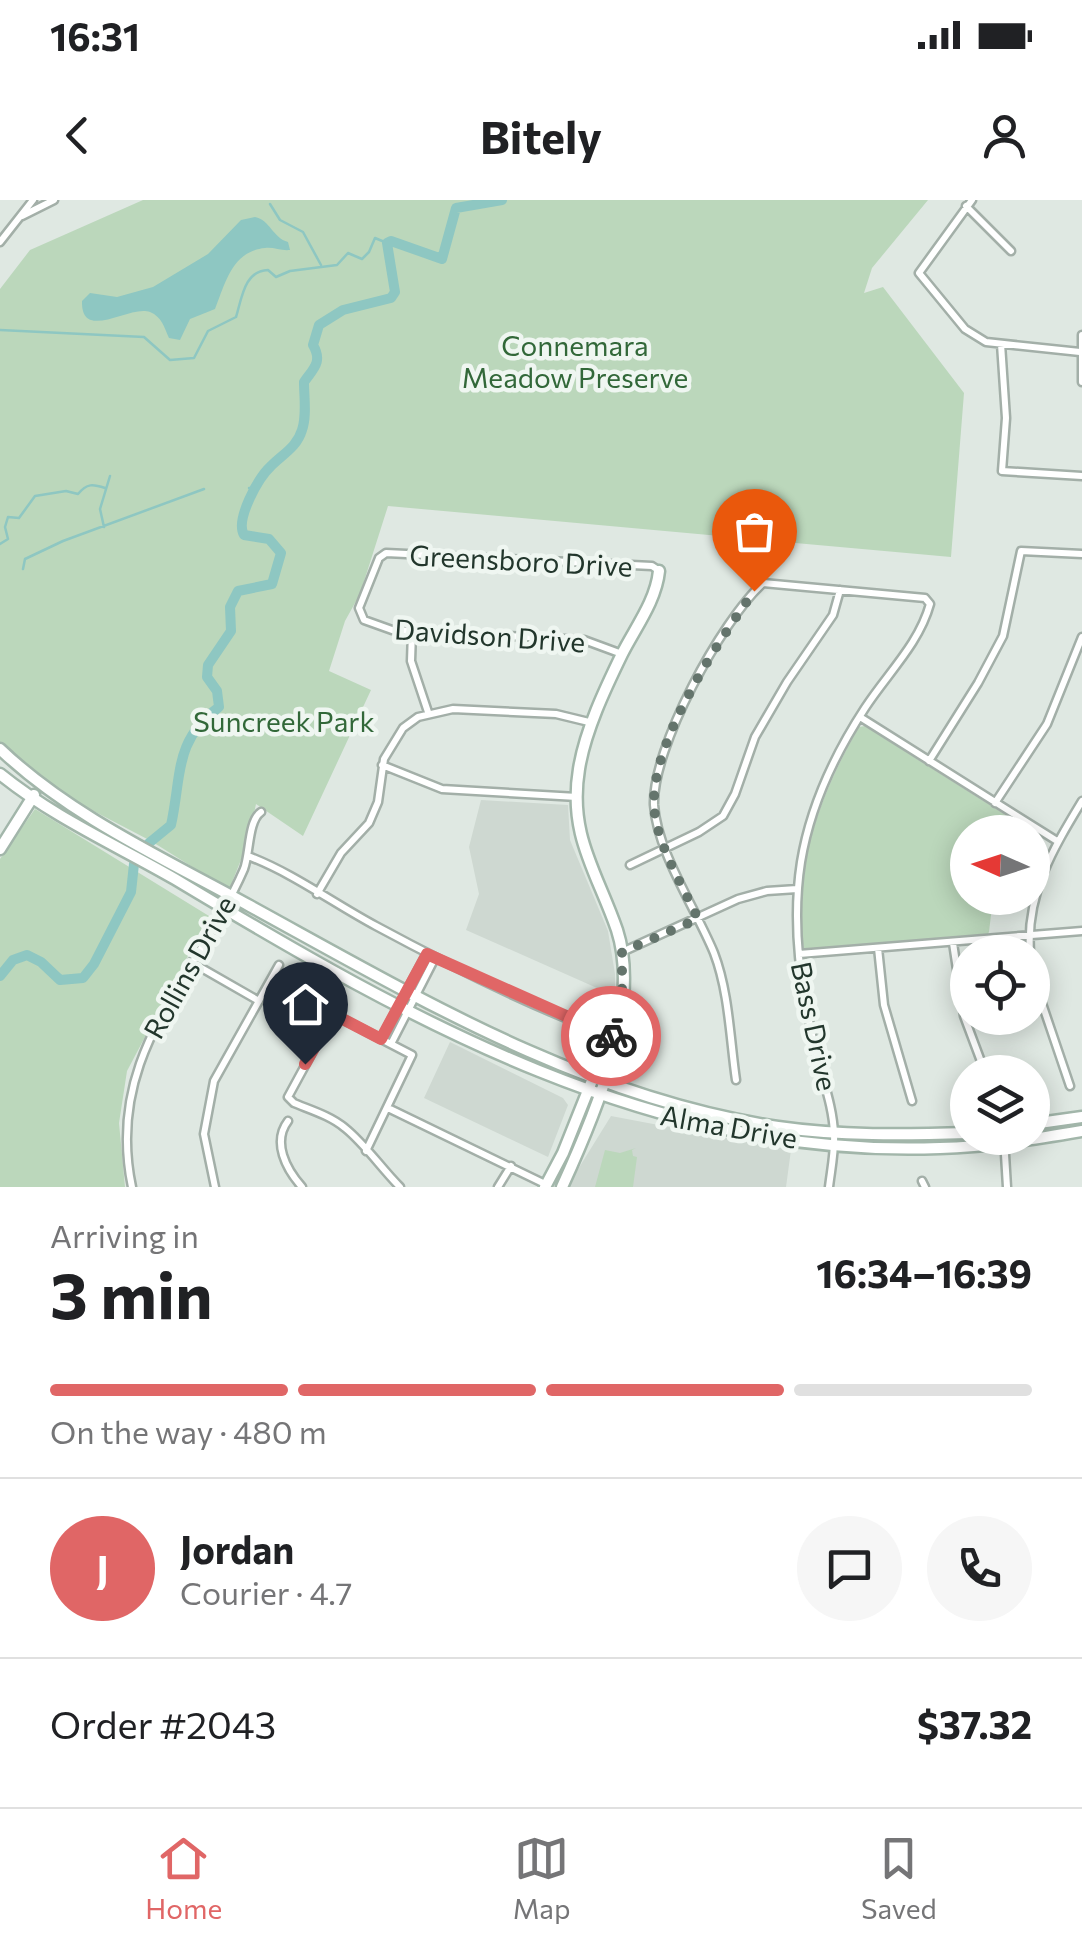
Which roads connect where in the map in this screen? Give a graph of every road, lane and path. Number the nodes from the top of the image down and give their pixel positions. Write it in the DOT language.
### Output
graph roads {
  1 [pos="33,200"];
  2 [pos="54,200"];
  3 [pos="969,203"];
  4 [pos="21,217"];
  5 [pos="0,242"];
  6 [pos="1011,252"];
  7 [pos="1082,335"];
  8 [pos="1001,344"];
  9 [pos="1080,352"];
  10 [pos="1082,382"];
  11 [pos="1082,476"];
  12 [pos="1082,554"];
  13 [pos="659,571"];
  14 [pos="840,590"];
  15 [pos="360,615"];
  16 [pos="412,632"];
  17 [pos="1082,636"];
  18 [pos="622,654"];
  19 [pos="428,712"];
  20 [pos="860,717"];
  21 [pos="594,723"];
  22 [pos="0,749"];
  23 [pos="928,760"];
  24 [pos="382,765"];
  25 [pos="0,774"];
  26 [pos="40,785"];
  27 [pos="577,797"];
  28 [pos="32,798"];
  29 [pos="1082,801"];
  30 [pos="995,803"];
  31 [pos="261,812"];
  32 [pos="4,834"];
  33 [pos="1057,842"];
  34 [pos="666,848"];
  35 [pos="0,849"];
  36 [pos="248,856"];
  37 [pos="630,865"];
  38 [pos="798,889"];
  39 [pos="317,894"];
  40 [pos="230,895"];
  41 [pos="222,909"];
  42 [pos="698,919"];
  43 [pos="1082,931"];
  44 [pos="1029,935"];
  45 [pos="1040,935"];
  46 [pos="950,943"];
  47 [pos="878,948"];
  48 [pos="622,952"];
  49 [pos="798,954"];
  50 [pos="431,956"];
  51 [pos="191,962"];
  52 [pos="279,966"];
  53 [pos="410,995"];
  54 [pos="258,1001"];
  55 [pos="402,1009"];
  56 [pos="1050,1027"];
  57 [pos="492,1037"];
  58 [pos="381,1039"];
  59 [pos="614,1039"];
  60 [pos="392,1044"];
  61 [pos="486,1049"];
  62 [pos="649,1050"];
  63 [pos="593,1078"];
  64 [pos="736,1080"];
  65 [pos="606,1081"];
  66 [pos="1070,1086"];
  67 [pos="587,1090"];
  68 [pos="601,1095"];
  69 [pos="912,1100"];
  70 [pos="388,1108"];
  71 [pos="711,1114"];
  72 [pos="1082,1117"];
  73 [pos="288,1121"];
  74 [pos="1050,1121"];
  75 [pos="709,1127"];
  76 [pos="1082,1131"];
  77 [pos="950,1133"];
  78 [pos="1050,1135"];
  79 [pos="834,1138"];
  80 [pos="950,1146"];
  81 [pos="366,1151"];
  82 [pos="1005,1155"];
  83 [pos="511,1166"];
  84 [pos="548,1186"];
  85 [pos="132,1187"];
  86 [pos="214,1187"];
  87 [pos="302,1187"];
  88 [pos="400,1187"];
  89 [pos="498,1187"];
  90 [pos="562,1187"];
  91 [pos="830,1187"];
  92 [pos="1007,1187"];
  1 -- 4 [label="street"];
  2 -- 4 [label="street"];
  3 -- 6 [label="street"];
  3 -- 8 [label="street"];
  4 -- 5 [label="street"];
  7 -- 9 [label="street"];
  8 -- 9 [label="street"];
  8 -- 11 [label="street"];
  9 -- 10 [label="street"];
  12 -- 23 [label="street"];
  13 -- 15 [label="street, Greensboro Drive"];
  13 -- 18 [label="main road"];
  14 -- 20 [label="street, Bass Drive"];
  14 -- 34 [label="street"];
  14 -- 34 [label="street"];
  15 -- 16 [label="street, Davidson Drive"];
  16 -- 18 [label="street, Davidson Drive"];
  16 -- 19 [label="street"];
  17 -- 30 [label="street"];
  18 -- 21 [label="main road"];
  19 -- 21 [label="street"];
  19 -- 24 [label="street"];
  20 -- 23 [label="street"];
  20 -- 38 [label="street, Bass Drive"];
  21 -- 27 [label="main road"];
  22 -- 26 [label="main road, Alma Drive"];
  23 -- 30 [label="street"];
  24 -- 27 [label="street"];
  24 -- 39 [label="street"];
  25 -- 28 [label="main road, Alma Drive"];
  26 -- 28 [label="main road"];
  26 -- 40 [label="main road, Alma Drive"];
  27 -- 48 [label="main road"];
  28 -- 32 [label="main road"];
  28 -- 41 [label="main road, Alma Drive"];
  29 -- 33 [label="street"];
  30 -- 33 [label="street"];
  31 -- 36 [label="street, Rollins Drive"];
  32 -- 35 [label="main road"];
  33 -- 44 [label="street"];
  34 -- 37 [label="street"];
  34 -- 42 [label="street"];
  36 -- 39 [label="street"];
  36 -- 40 [label="street, Rollins Drive"];
  38 -- 42 [label="street"];
  38 -- 49 [label="street, Bass Drive"];
  39 -- 50 [label="street"];
  40 -- 41 [label="street, Rollins Drive"];
  40 -- 53 [label="main road, Alma Drive"];
  41 -- 51 [label="street, Rollins Drive"];
  41 -- 55 [label="main road, Alma Drive"];
  42 -- 48 [label="street"];
  42 -- 64 [label="street"];
  43 -- 45 [label="street"];
  46 -- 47 [label="street"];
  47 -- 49 [label="street"];
  47 -- 69 [label="street"];
  48 -- 59 [label="main road"];
  49 -- 79 [label="street, Bass Drive"];
  50 -- 53 [label="street"];
  50 -- 59 [label="street"];
  51 -- 54 [label="street"];
  51 -- 85 [label="street, Rollins Drive"];
  52 -- 54 [label="street"];
  53 -- 55 [label="street"];
  53 -- 57 [label="main road, Alma Drive"];
  54 -- 86 [label="street"];
  55 -- 58 [label="street"];
  55 -- 60 [label="street"];
  55 -- 61 [label="main road, Alma Drive"];
  56 -- 66 [label="street"];
  57 -- 61 [label="main road"];
  57 -- 63 [label="main road, Alma Drive"];
  58 -- 60 [label="street"];
  58 -- 81 [label="street"];
  59 -- 62 [label="street"];
  59 -- 63 [label="main road"];
  59 -- 65 [label="main road"];
  60 -- 70 [label="street"];
  61 -- 67 [label="main road, Alma Drive"];
  63 -- 65 [label="main road, Alma Drive"];
  63 -- 67 [label="main road"];
  65 -- 68 [label="main road"];
  65 -- 71 [label="main road, Alma Drive"];
  67 -- 68 [label="main road, Alma Drive"];
  67 -- 84 [label="main road"];
  68 -- 75 [label="main road, Alma Drive"];
  68 -- 90 [label="main road"];
  70 -- 81 [label="street"];
  70 -- 83 [label="street"];
  71 -- 75 [label="main road"];
  71 -- 79 [label="main road, Alma Drive"];
  72 -- 74 [label="main road"];
  73 -- 87 [label="street"];
  75 -- 79 [label="main road, Alma Drive"];
  76 -- 78 [label="main road, Alma Drive"];
  77 -- 79 [label="main road, Alma Drive"];
  79 -- 80 [label="main road, Alma Drive"];
  79 -- 91 [label="street, Bass Drive"];
  81 -- 88 [label="street"];
  82 -- 92 [label="street"];
  83 -- 84 [label="street"];
  83 -- 89 [label="street"];
}
